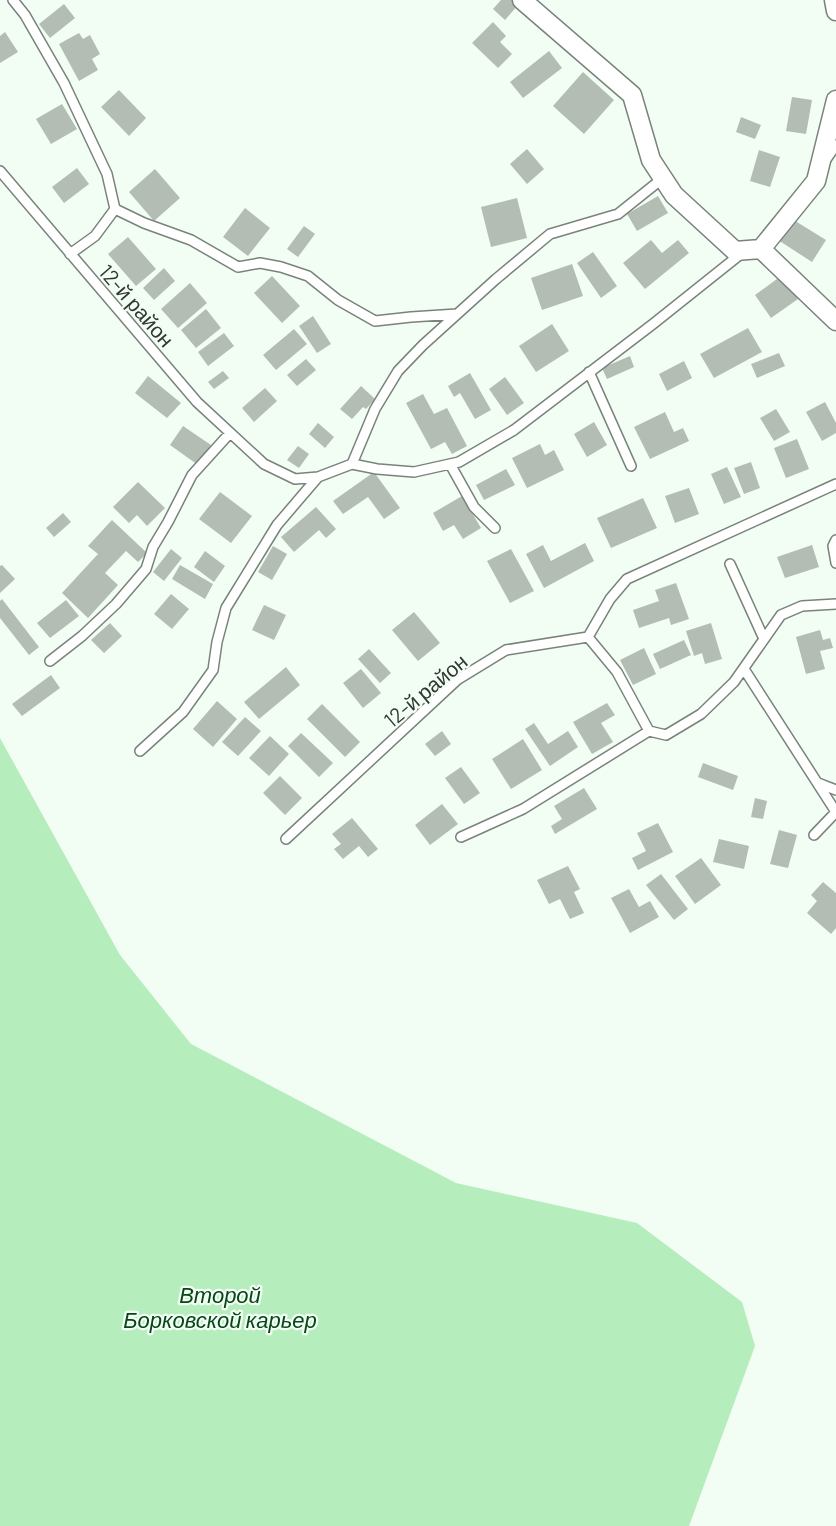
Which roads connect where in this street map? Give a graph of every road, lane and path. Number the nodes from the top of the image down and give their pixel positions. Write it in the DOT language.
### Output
graph roads {
  1 [pos="13,0"];
  2 [pos="522,0"];
  3 [pos="834,0"];
  4 [pos="836,11"];
  5 [pos="836,100"];
  6 [pos="836,145"];
  7 [pos="819,170"];
  8 [pos="0,171"];
  9 [pos="663,178"];
  10 [pos="115,209"];
  11 [pos="753,249"];
  12 [pos="70,254"];
  13 [pos="457,314"];
  14 [pos="836,321"];
  15 [pos="589,372"];
  16 [pos="230,433"];
  17 [pos="352,464"];
  18 [pos="450,464"];
  19 [pos="631,466"];
  20 [pos="318,477"];
  21 [pos="836,484"];
  22 [pos="495,528"];
  23 [pos="836,540"];
  24 [pos="836,563"];
  25 [pos="730,564"];
  26 [pos="836,604"];
  27 [pos="588,637"];
  28 [pos="764,639"];
  29 [pos="50,661"];
  30 [pos="744,669"];
  31 [pos="649,731"];
  32 [pos="140,751"];
  33 [pos="818,783"];
  34 [pos="836,790"];
  35 [pos="836,812"];
  36 [pos="813,835"];
  37 [pos="461,837"];
  38 [pos="286,838"];
  1 -- 10 [label="lane"];
  2 -- 9 [label="street"];
  3 -- 4 [label="street"];
  5 -- 7 [label="street"];
  6 -- 7 [label="lane"];
  7 -- 11 [label="street"];
  8 -- 12 [label="lane, 12-й район"];
  9 -- 11 [label="street"];
  9 -- 13 [label="lane"];
  10 -- 12 [label="lane"];
  10 -- 13 [label="lane"];
  11 -- 14 [label="street"];
  11 -- 15 [label="lane"];
  12 -- 16 [label="lane, 12-й район"];
  13 -- 17 [label="lane"];
  15 -- 18 [label="lane"];
  15 -- 19 [label="lane"];
  16 -- 20 [label="lane, 12-й район"];
  16 -- 29 [label="lane"];
  17 -- 18 [label="lane"];
  17 -- 20 [label="lane, 12-й район"];
  18 -- 22 [label="lane"];
  20 -- 32 [label="lane"];
  21 -- 27 [label="lane"];
  23 -- 24 [label="lane"];
  25 -- 28 [label="lane"];
  26 -- 28 [label="lane"];
  27 -- 31 [label="lane"];
  27 -- 38 [label="lane, 12-й район"];
  28 -- 30 [label="lane"];
  30 -- 31 [label="lane"];
  30 -- 33 [label="lane"];
  31 -- 37 [label="lane"];
  33 -- 34 [label="lane"];
  33 -- 35 [label="lane"];
  35 -- 36 [label="lane"];
}
